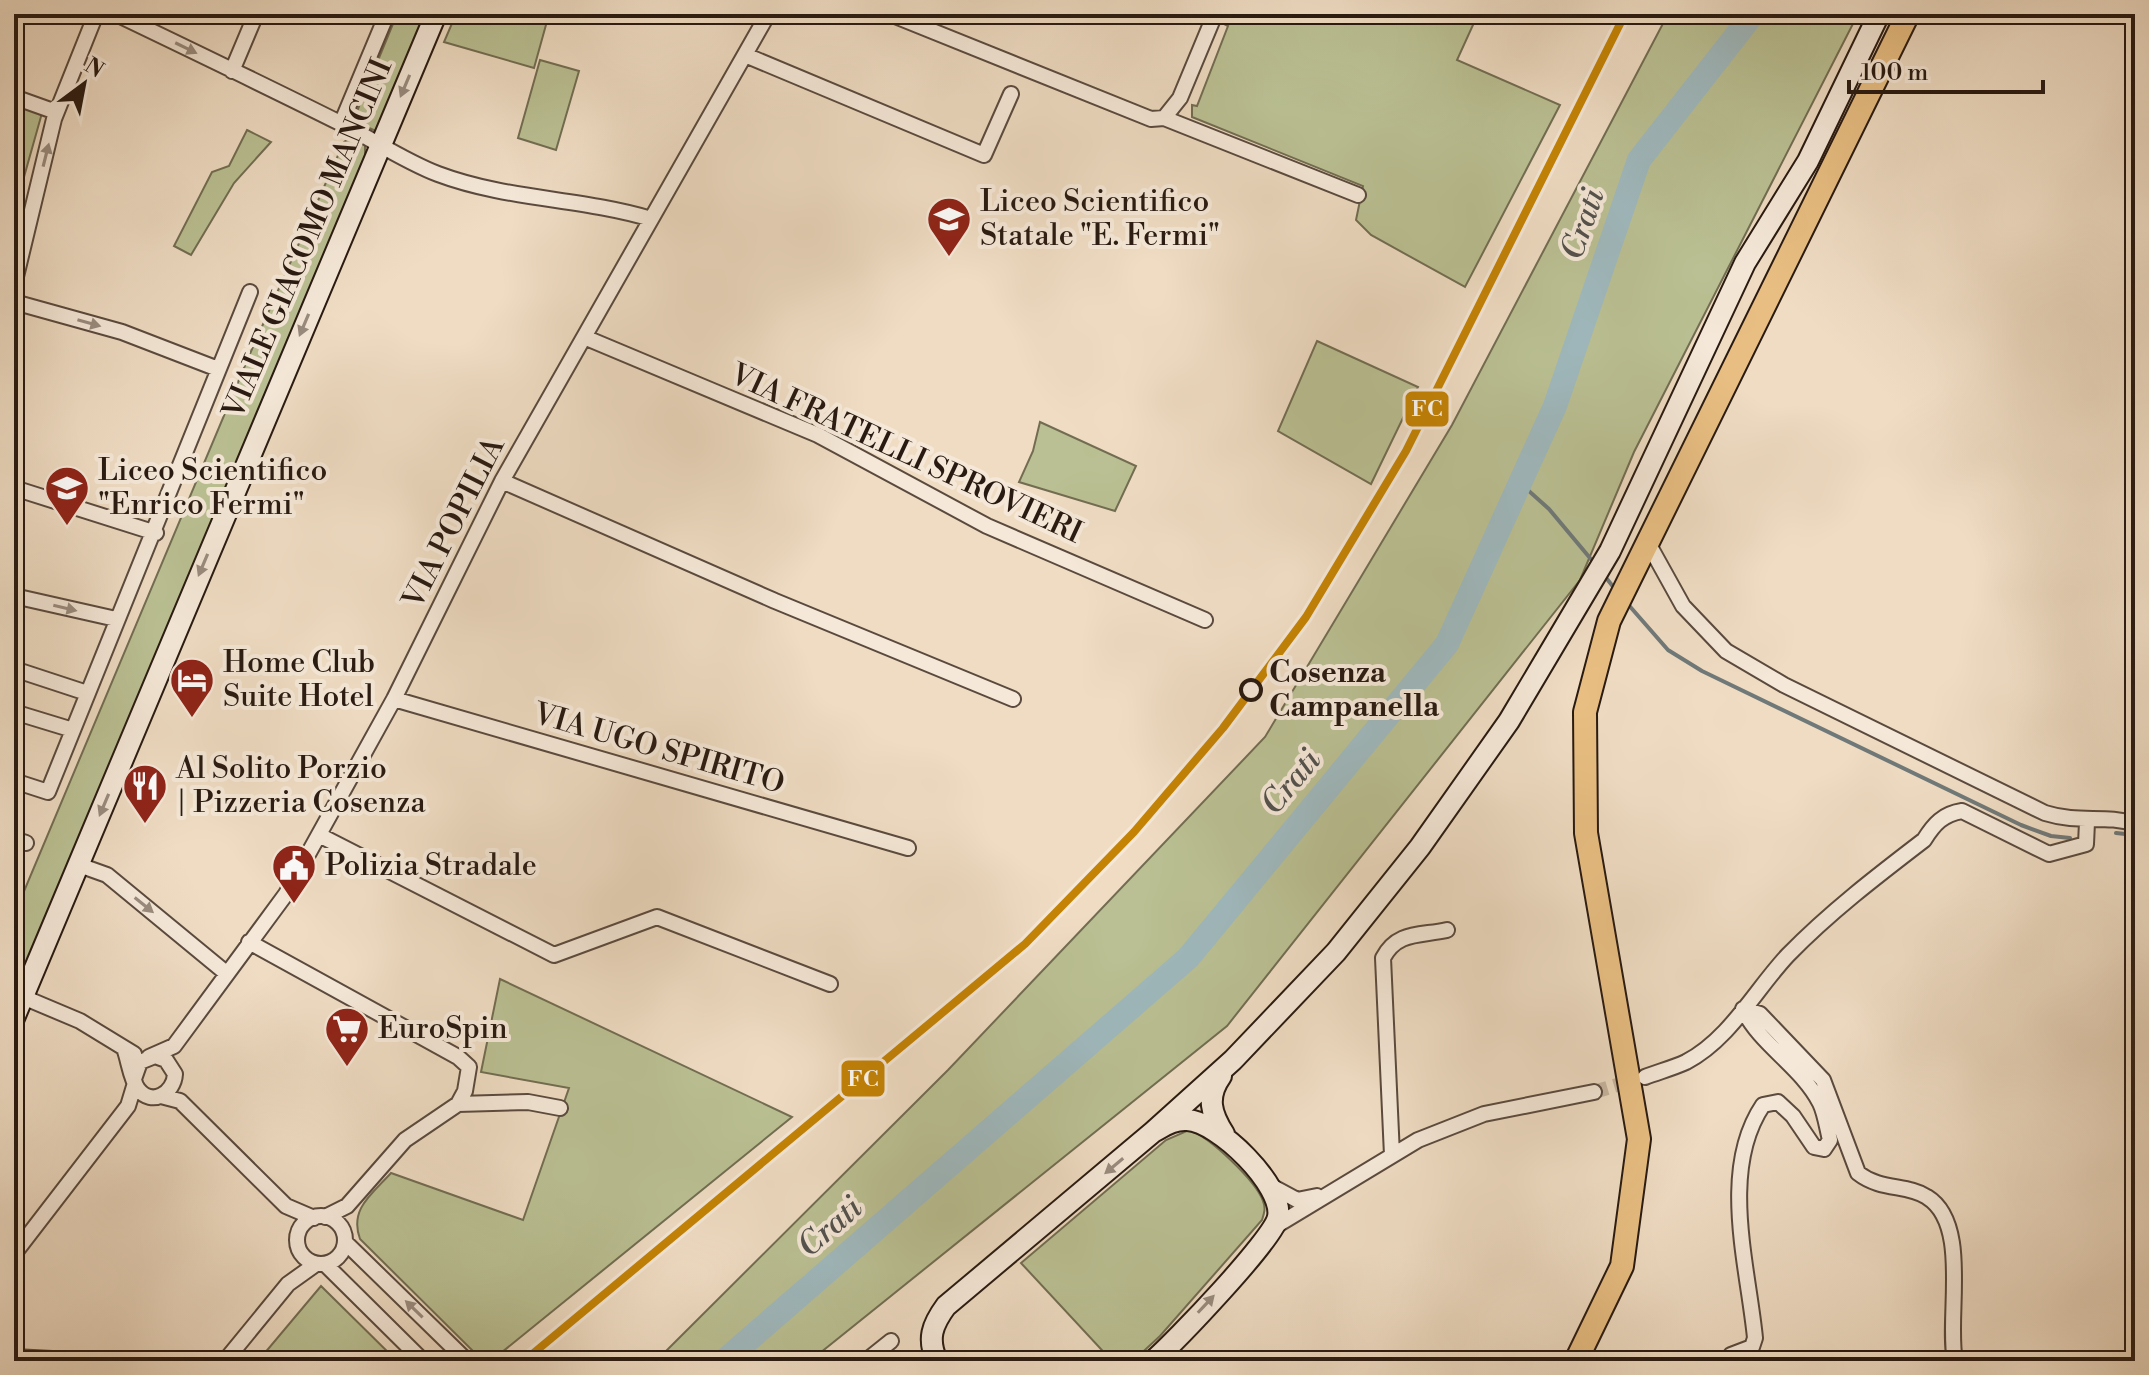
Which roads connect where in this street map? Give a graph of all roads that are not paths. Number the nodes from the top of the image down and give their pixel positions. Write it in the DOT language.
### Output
graph roads {
  1 [pos="96,14"];
  2 [pos="116,14"];
  3 [pos="256,14"];
  4 [pos="387,14"];
  5 [pos="436,14"];
  6 [pos="768,14"];
  7 [pos="890,14"];
  8 [pos="1215,14"];
  9 [pos="1879,14"];
  10 [pos="1908,14"];
  11 [pos="1916,14"];
  12 [pos="745,55"];
  13 [pos="232,71"];
  14 [pos="1876,80"];
  15 [pos="1011,94"];
  16 [pos="14,97"];
  17 [pos="56,112"];
  18 [pos="1158,119"];
  19 [pos="341,124"];
  20 [pos="381,143"];
  21 [pos="1358,195"];
  22 [pos="651,219"];
  23 [pos="14,285"];
  24 [pos="250,292"];
  25 [pos="14,302"];
  26 [pos="584,337"];
  27 [pos="218,369"];
  28 [pos="502,481"];
  29 [pos="14,488"];
  30 [pos="156,533"];
  31 [pos="1643,552"];
  32 [pos="14,596"];
  33 [pos="116,619"];
  34 [pos="1205,620"];
  35 [pos="14,669"];
  36 [pos="87,693"];
  37 [pos="394,699"];
  38 [pos="1013,699"];
  39 [pos="14,712"];
  40 [pos="73,730"];
  41 [pos="14,781"];
  42 [pos="2087,822"];
  43 [pos="2135,824"];
  44 [pos="319,835"];
  45 [pos="908,848"];
  46 [pos="79,865"];
  47 [pos="1447,930"];
  48 [pos="249,942"];
  49 [pos="226,973"];
  50 [pos="830,984"];
  51 [pos="23,997"];
  52 [pos="1743,1009"];
  53 [pos="14,1018"];
  54 [pos="174,1046"];
  55 [pos="125,1051"];
  56 [pos="147,1058"];
  57 [pos="1233,1060"];
  58 [pos="175,1077"];
  59 [pos="1645,1077"];
  60 [pos="135,1081"];
  61 [pos="1594,1092"];
  62 [pos="156,1097"];
  63 [pos="180,1101"];
  64 [pos="458,1104"];
  65 [pos="128,1106"];
  66 [pos="560,1108"];
  67 [pos="1153,1132"];
  68 [pos="1229,1141"];
  69 [pos="1392,1155"];
  70 [pos="1271,1186"];
  71 [pos="1329,1192"];
  72 [pos="286,1206"];
  73 [pos="347,1206"];
  74 [pos="320,1217"];
  75 [pos="1274,1227"];
  76 [pos="344,1235"];
  77 [pos="298,1242"];
  78 [pos="14,1254"];
  79 [pos="320,1264"];
  80 [pos="288,1284"];
  81 [pos="891,1341"];
  82 [pos="14,1357"];
  83 [pos="91,1361"];
  84 [pos="225,1361"];
  85 [pos="423,1361"];
  86 [pos="467,1361"];
  87 [pos="866,1361"];
  88 [pos="937,1361"];
  89 [pos="1153,1361"];
  90 [pos="1576,1361"];
  91 [pos="1732,1361"];
  92 [pos="1955,1361"];
  1 -- 17 [label="street"];
  2 -- 13 [label="street, one-way"];
  3 -- 13 [label="street"];
  4 -- 19 [label="street"];
  5 -- 20 [label="street, VIALE GIACOMO MANCINI, one-way"];
  6 -- 12 [label="street, VIA POPILIA"];
  7 -- 18 [label="street"];
  8 -- 18 [label="street"];
  9 -- 57 [label="street"];
  10 -- 14 [label="main road"];
  11 -- 14 [label="main road"];
  12 -- 15 [label="street"];
  12 -- 22 [label="street, VIA POPILIA"];
  13 -- 19 [label="street"];
  14 -- 31 [label="main road"];
  16 -- 17 [label="street"];
  23 -- 17 [label="street, one-way"];
  18 -- 21 [label="street"];
  19 -- 20 [label="street"];
  20 -- 22 [label="street"];
  20 -- 46 [label="street, VIALE GIACOMO MANCINI, one-way"];
  22 -- 26 [label="street, VIA POPILIA"];
  24 -- 27 [label="street, VIALE GIACOMO MANCINI"];
  25 -- 27 [label="street, one-way"];
  26 -- 28 [label="street, VIA POPILIA"];
  26 -- 34 [label="street, VIA FRATELLI SPROVIERI"];
  27 -- 30 [label="street, VIALE GIACOMO MANCINI"];
  28 -- 37 [label="street, VIA POPILIA"];
  28 -- 38 [label="street"];
  29 -- 30 [label="street"];
  30 -- 33 [label="street, VIALE GIACOMO MANCINI"];
  31 -- 42 [label="street"];
  31 -- 90 [label="main road"];
  32 -- 33 [label="street, one-way"];
  33 -- 36 [label="street, VIALE GIACOMO MANCINI"];
  35 -- 36 [label="street"];
  36 -- 40 [label="street, VIALE GIACOMO MANCINI"];
  37 -- 44 [label="street, VIA POPILIA"];
  37 -- 45 [label="street, VIA UGO SPIRITO"];
  39 -- 40 [label="street"];
  40 -- 41 [label="street, VIALE GIACOMO MANCINI"];
  42 -- 43 [label="street"];
  42 -- 52 [label="street"];
  44 -- 48 [label="street, VIA POPILIA"];
  44 -- 50 [label="street"];
  46 -- 49 [label="street, one-way"];
  46 -- 51 [label="street, VIALE GIACOMO MANCINI"];
  47 -- 69 [label="street"];
  48 -- 49 [label="street, VIA POPILIA"];
  48 -- 64 [label="street"];
  49 -- 54 [label="street, VIA POPILIA"];
  51 -- 53 [label="street, VIALE GIACOMO MANCINI"];
  51 -- 55 [label="street"];
  52 -- 59 [label="street"];
  52 -- 91 [label="street"];
  52 -- 92 [label="street"];
  54 -- 56 [label="street"];
  54 -- 58 [label="street"];
  55 -- 56 [label="street"];
  55 -- 60 [label="street"];
  56 -- 58 [label="street"];
  56 -- 60 [label="street"];
  57 -- 67 [label="street"];
  57 -- 68 [label="street"];
  58 -- 62 [label="street"];
  58 -- 63 [label="street"];
  60 -- 62 [label="street"];
  60 -- 65 [label="street"];
  61 -- 69 [label="street"];
  62 -- 63 [label="street"];
  62 -- 65 [label="street"];
  63 -- 72 [label="street"];
  64 -- 66 [label="street"];
  64 -- 73 [label="street"];
  65 -- 78 [label="street"];
  67 -- 68 [label="street"];
  67 -- 88 [label="street, one-way"];
  68 -- 70 [label="street"];
  69 -- 71 [label="street"];
  70 -- 71 [label="street"];
  70 -- 75 [label="street"];
  71 -- 75 [label="street"];
  72 -- 74 [label="street"];
  72 -- 77 [label="street"];
  73 -- 74 [label="street"];
  73 -- 76 [label="street"];
  74 -- 76 [label="street"];
  74 -- 77 [label="street"];
  89 -- 75 [label="street, one-way"];
  76 -- 79 [label="street"];
  86 -- 76 [label="street, one-way"];
  77 -- 79 [label="street"];
  77 -- 80 [label="street"];
  79 -- 80 [label="street"];
  79 -- 85 [label="street"];
  80 -- 84 [label="street"];
  81 -- 87 [label="street"];
  82 -- 83 [label="street"];
}
